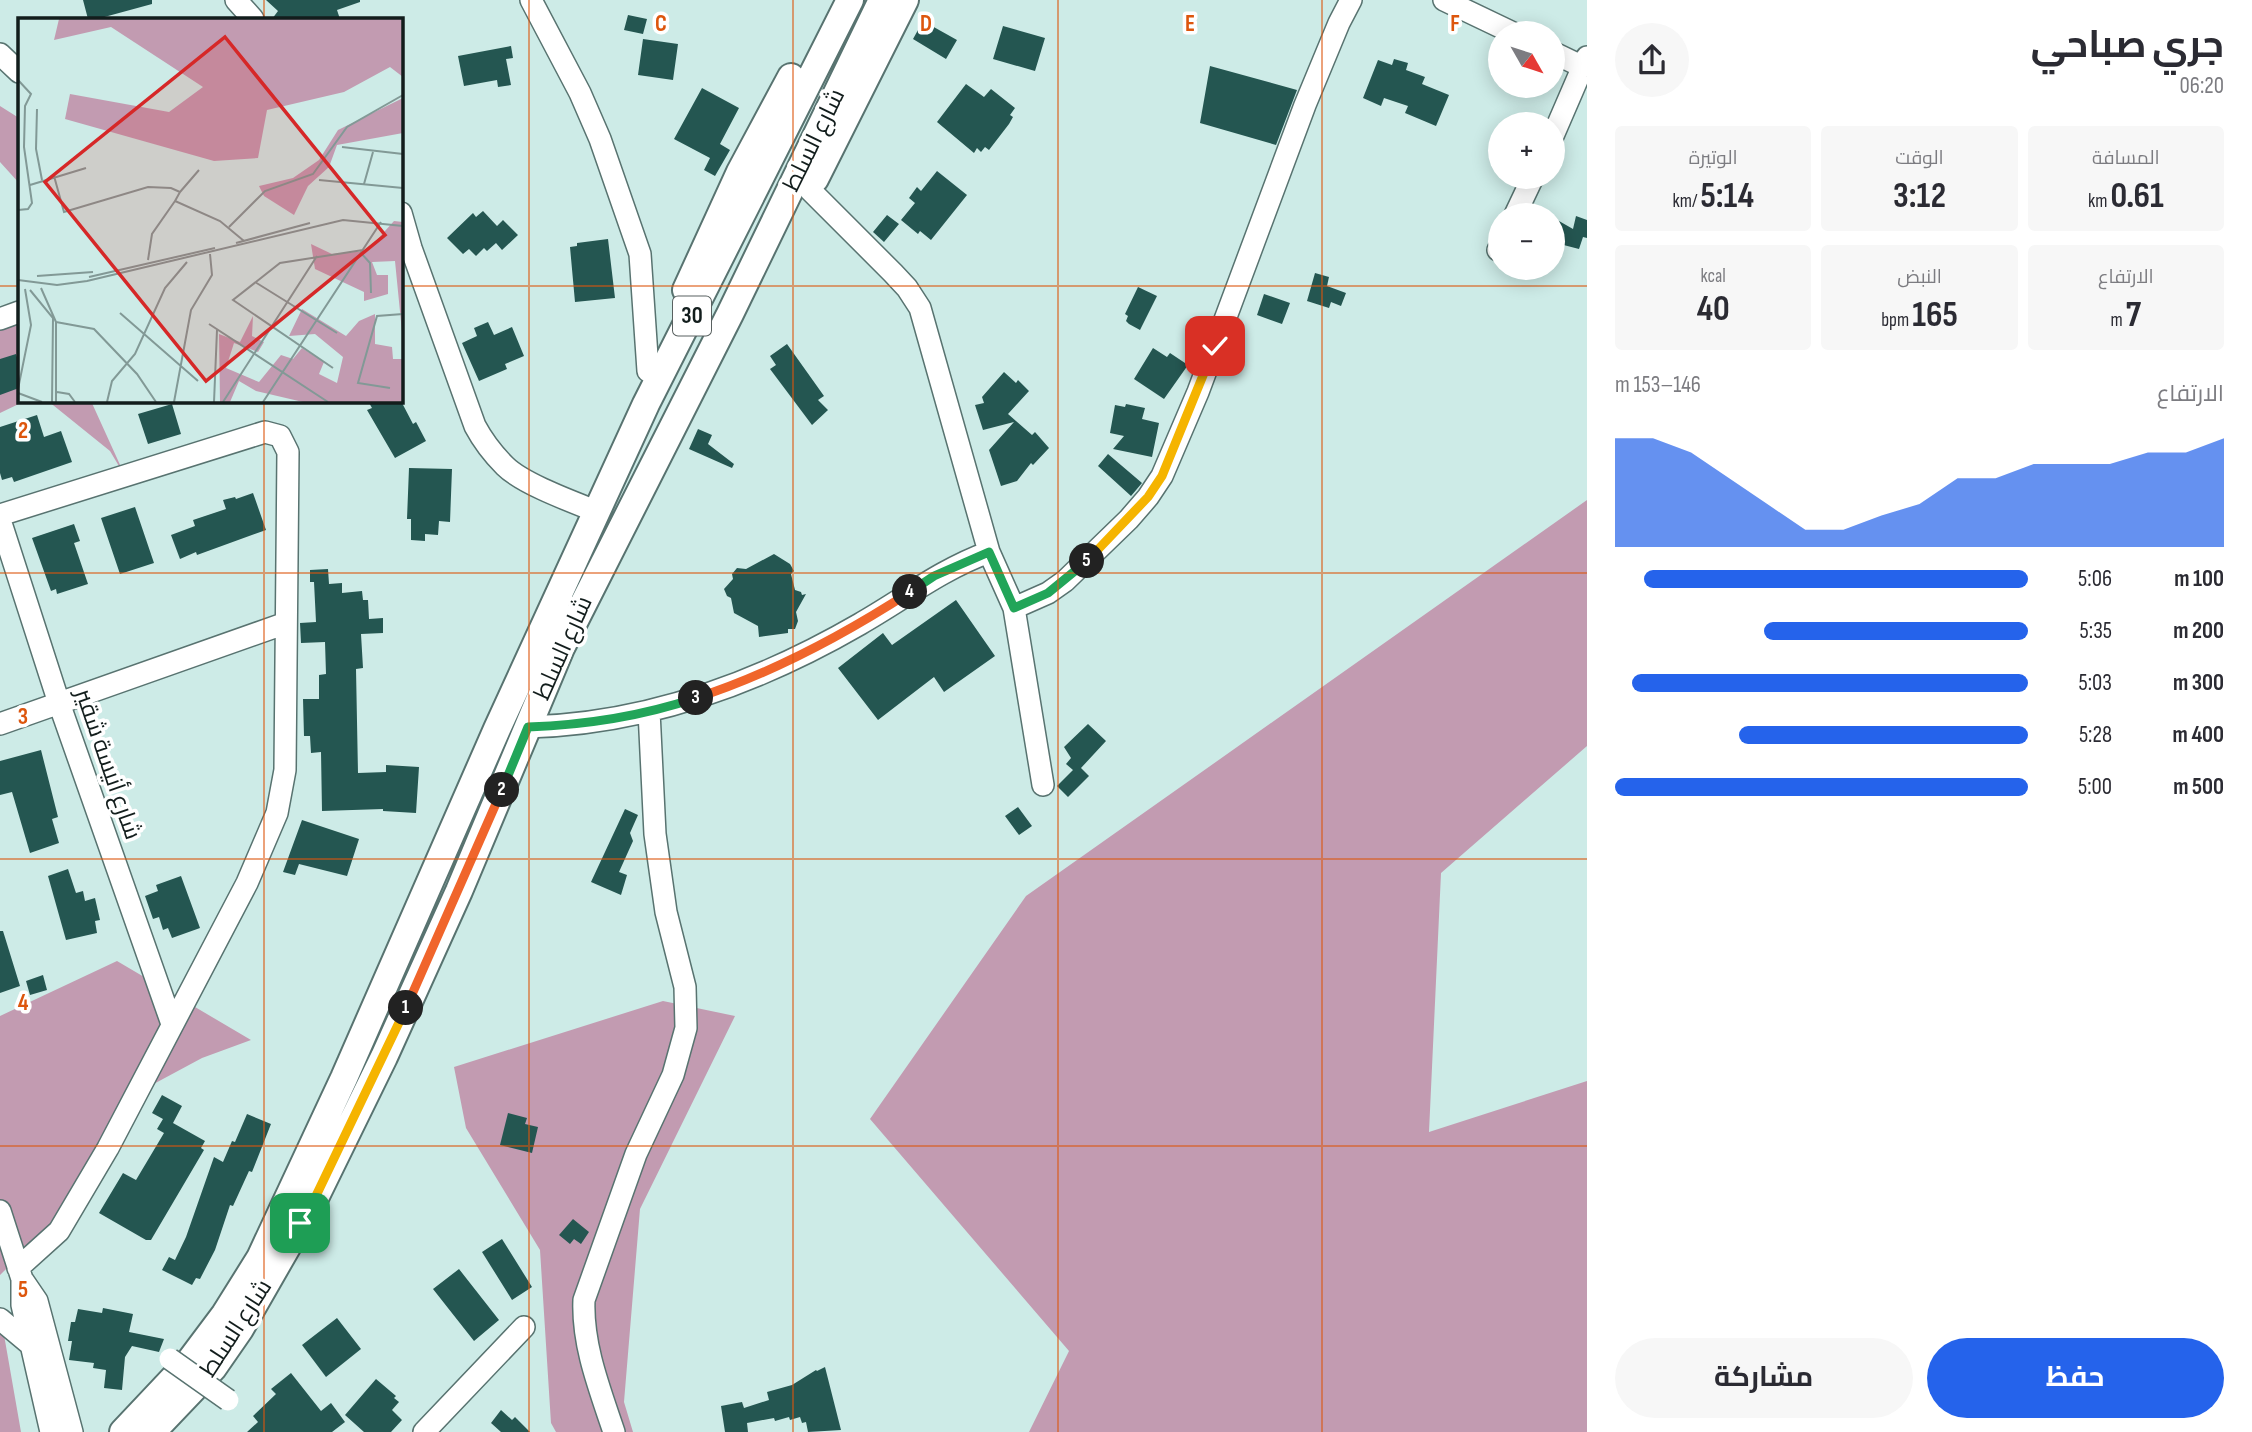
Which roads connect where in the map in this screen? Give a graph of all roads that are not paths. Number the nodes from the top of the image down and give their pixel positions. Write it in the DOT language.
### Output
graph roads {
  1 [pos="236,0"];
  2 [pos="531,0"];
  3 [pos="830,0"];
  4 [pos="850,0"];
  5 [pos="882,0"];
  6 [pos="905,0"];
  7 [pos="1351,0"];
  8 [pos="1444,0"];
  9 [pos="252,18"];
  10 [pos="1488,21"];
  11 [pos="0,54"];
  12 [pos="1565,56"];
  13 [pos="1585,62"];
  14 [pos="18,71"];
  15 [pos="1563,112"];
  16 [pos="810,190"];
  17 [pos="402,216"];
  18 [pos="18,312"];
  19 [pos="0,319"];
  20 [pos="648,371"];
  21 [pos="674,426"];
  22 [pos="603,502"];
  23 [pos="0,517"];
  24 [pos="989,552"];
  25 [pos="1014,608"];
  26 [pos="286,623"];
  27 [pos="59,703"];
  28 [pos="649,711"];
  29 [pos="0,724"];
  30 [pos="528,727"];
  31 [pos="1043,785"];
  32 [pos="172,1024"];
  33 [pos="0,1211"];
  34 [pos="6,1248"];
  35 [pos="20,1274"];
  36 [pos="0,1319"];
  37 [pos="524,1327"];
  38 [pos="31,1345"];
  39 [pos="170,1359"];
  40 [pos="228,1400"];
  41 [pos="51,1432"];
  42 [pos="72,1432"];
  43 [pos="123,1432"];
  44 [pos="152,1432"];
  45 [pos="424,1432"];
  46 [pos="614,1432"];
  1 -- 9 [label="street"];
  2 -- 20 [label="street"];
  3 -- 20 [label="main road"];
  4 -- 22 [label="main road, شارع السلط / 30"];
  5 -- 21 [label="main road, شارع السلط / 30"];
  6 -- 16 [label="main road"];
  7 -- 25 [label="street"];
  8 -- 10 [label="street"];
  11 -- 14 [label="street"];
  12 -- 13 [label="street"];
  13 -- 15 [label="street"];
  16 -- 21 [label="main road"];
  16 -- 24 [label="street"];
  17 -- 22 [label="street"];
  18 -- 19 [label="street"];
  20 -- 22 [label="main road"];
  21 -- 30 [label="main road, شارع السلط / 30"];
  22 -- 43 [label="main road, شارع السلط / 30"];
  23 -- 26 [label="street"];
  23 -- 27 [label="street, شارع أنيسة شقير"];
  24 -- 25 [label="street"];
  24 -- 28 [label="street"];
  25 -- 31 [label="street"];
  26 -- 27 [label="street"];
  26 -- 32 [label="street"];
  27 -- 29 [label="street"];
  27 -- 32 [label="street, شارع أنيسة شقير"];
  28 -- 30 [label="street"];
  28 -- 46 [label="street"];
  30 -- 44 [label="main road, شارع السلط / 30"];
  32 -- 35 [label="street"];
  33 -- 34 [label="street"];
  34 -- 35 [label="street"];
  35 -- 38 [label="street"];
  35 -- 42 [label="street"];
  36 -- 38 [label="street"];
  37 -- 45 [label="street"];
  38 -- 41 [label="street"];
  39 -- 40 [label="street, bridge"];
}
